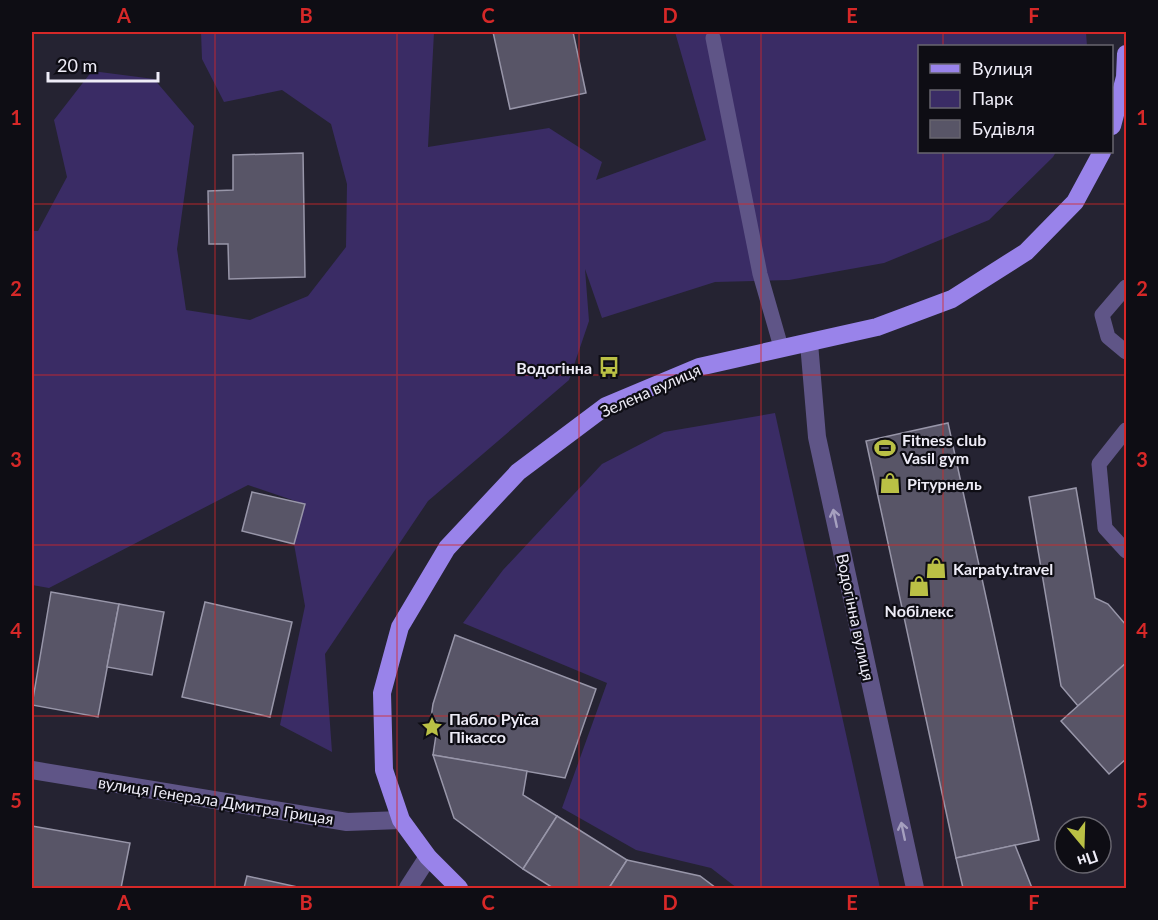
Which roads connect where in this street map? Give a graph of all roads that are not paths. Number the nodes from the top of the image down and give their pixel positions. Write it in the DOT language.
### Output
graph roads {
  1 [pos="713,38"];
  2 [pos="1126,54"];
  3 [pos="1113,122"];
  4 [pos="1101,153"];
  5 [pos="1126,287"];
  6 [pos="809,343"];
  7 [pos="782,347"];
  8 [pos="1126,352"];
  9 [pos="1126,430"];
  10 [pos="1126,551"];
  11 [pos="32,770"];
  12 [pos="401,820"];
  13 [pos="428,857"];
  14 [pos="408,888"];
  15 [pos="459,888"];
  16 [pos="915,888"];
  1 -- 7 [label="lane"];
  2 -- 3 [label="main road"];
  4 -- 6 [label="main road, Зелена вулиця"];
  5 -- 8 [label="lane"];
  6 -- 7 [label="main road, Зелена вулиця"];
  16 -- 6 [label="street, Водогінна вулиця, one-way"];
  7 -- 12 [label="main road, Зелена вулиця"];
  9 -- 10 [label="lane"];
  11 -- 12 [label="street, вулиця Генерала Дмитра Грицая"];
  12 -- 13 [label="main road, Зелена вулиця"];
  13 -- 14 [label="street"];
  13 -- 15 [label="main road, Зелена вулиця"];
}
